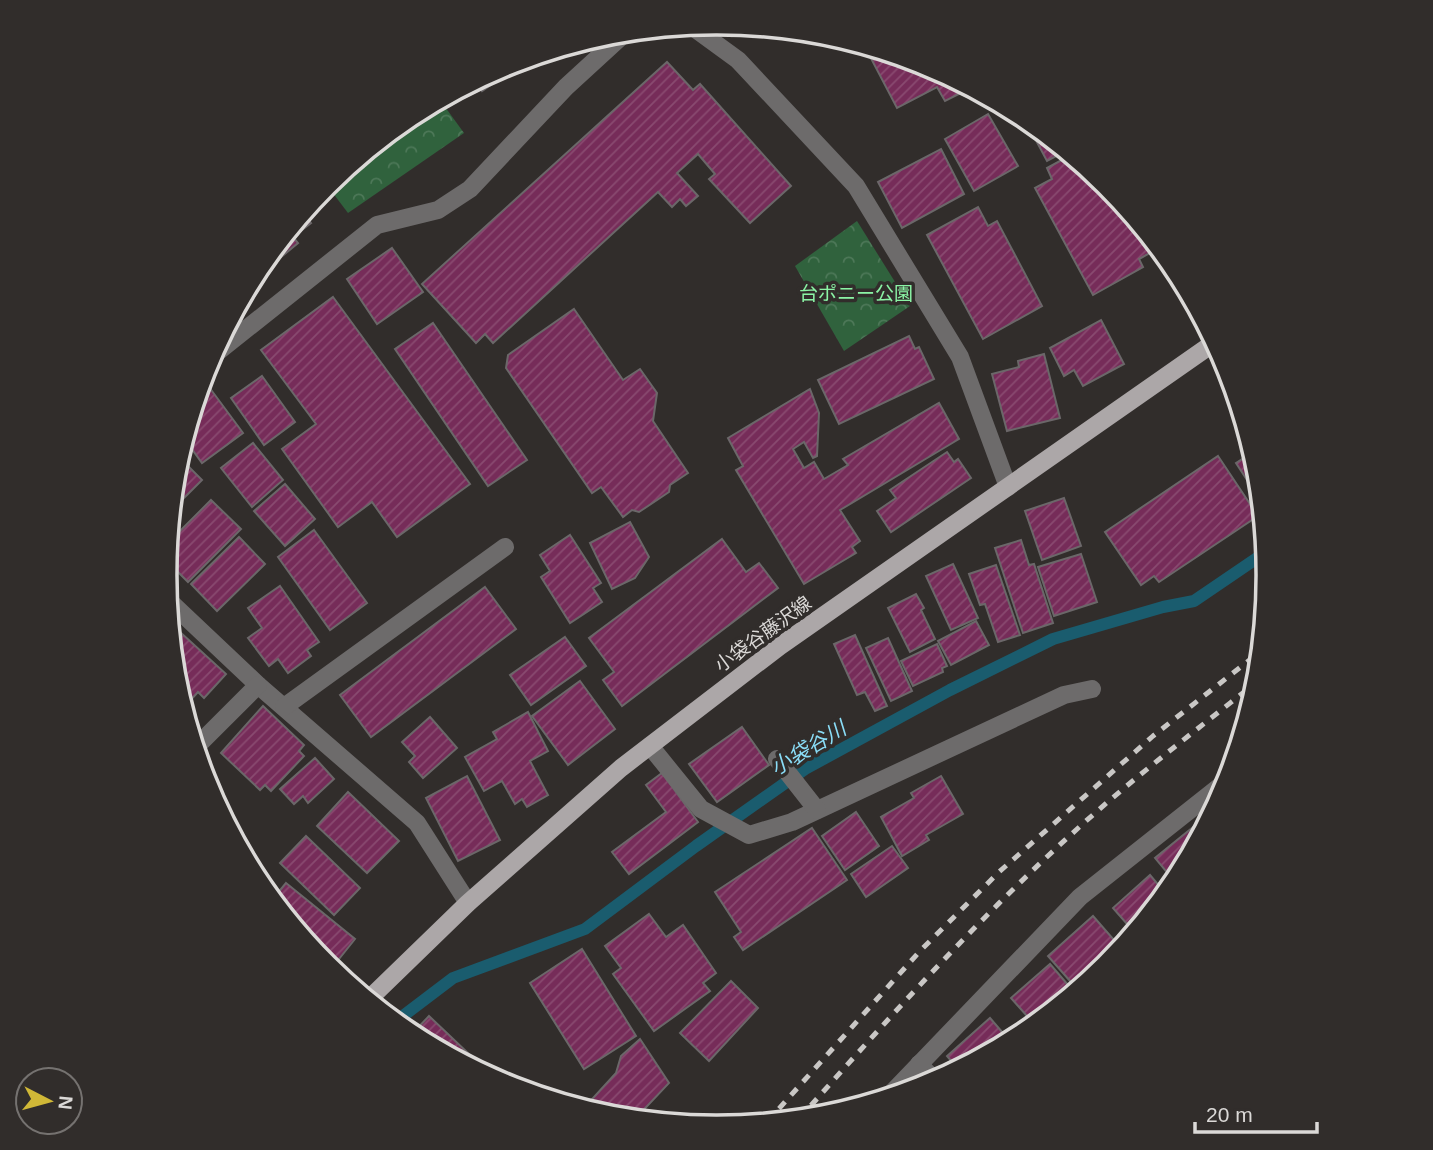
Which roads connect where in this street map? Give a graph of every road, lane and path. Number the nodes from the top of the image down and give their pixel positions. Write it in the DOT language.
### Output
graph roads {
  1 [pos="704,35"];
  2 [pos="612,45"];
  3 [pos="229,342"];
  4 [pos="1206,348"];
  5 [pos="1008,487"];
  6 [pos="505,547"];
  7 [pos="178,610"];
  8 [pos="258,685"];
  9 [pos="1092,689"];
  10 [pos="284,707"];
  11 [pos="202,740"];
  12 [pos="650,746"];
  13 [pos="777,759"];
  14 [pos="1210,794"];
  15 [pos="817,810"];
  16 [pos="468,903"];
  17 [pos="375,993"];
  18 [pos="919,1064"];
  19 [pos="927,1072"];
  20 [pos="903,1081"];
  1 -- 5 [label="street"];
  2 -- 3 [label="street"];
  4 -- 5 [label="main road, 小袋谷藤沢線"];
  5 -- 12 [label="main road, 小袋谷藤沢線"];
  6 -- 10 [label="street"];
  7 -- 8 [label="street"];
  8 -- 10 [label="street"];
  8 -- 11 [label="street"];
  9 -- 15 [label="street"];
  10 -- 16 [label="street"];
  12 -- 15 [label="street"];
  12 -- 16 [label="main road, 小袋谷藤沢線"];
  13 -- 15 [label="street"];
  14 -- 18 [label="street"];
  16 -- 17 [label="main road, 小袋谷藤沢線"];
  18 -- 19 [label="street"];
  18 -- 20 [label="street"];
}
